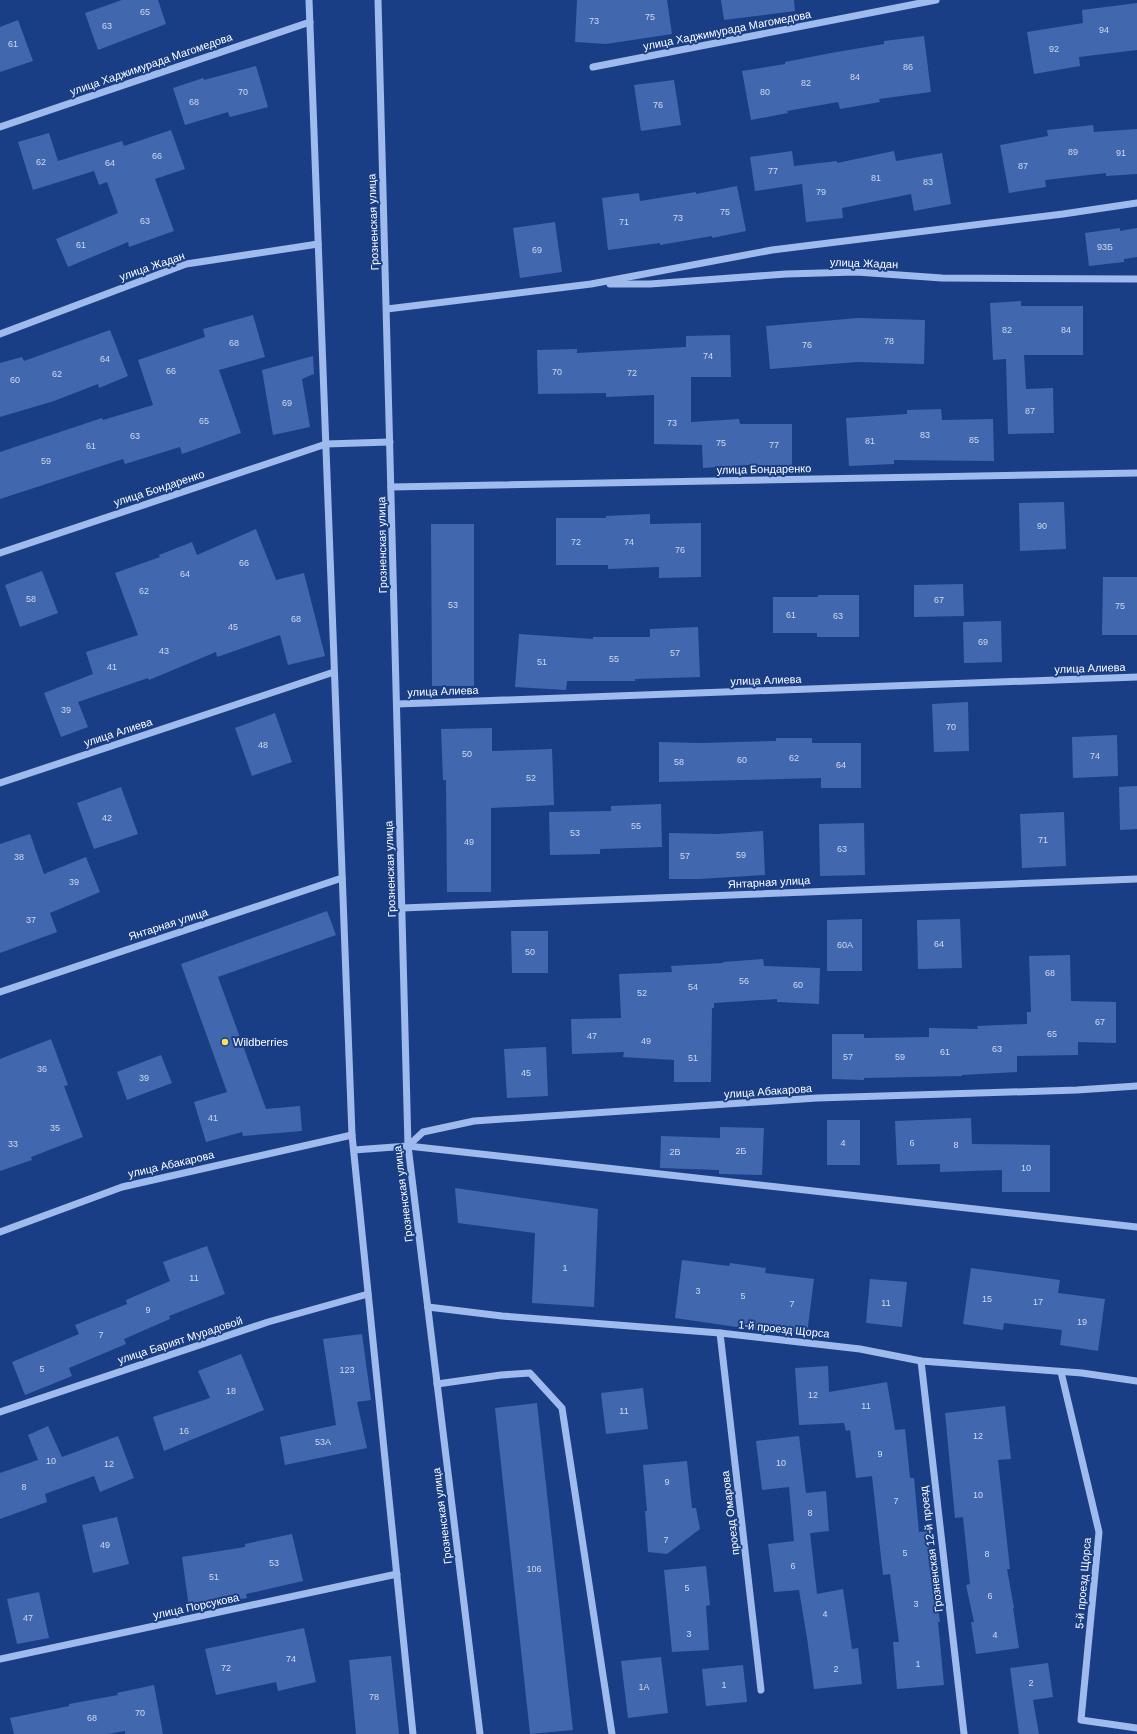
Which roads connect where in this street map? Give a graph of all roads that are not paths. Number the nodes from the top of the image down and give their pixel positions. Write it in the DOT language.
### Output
graph roads {
  1 [pos="309,0"];
  2 [pos="378,0"];
  3 [pos="936,0"];
  4 [pos="310,22"];
  5 [pos="593,68"];
  6 [pos="0,127"];
  7 [pos="1137,203"];
  8 [pos="318,244"];
  9 [pos="1137,279"];
  10 [pos="591,284"];
  11 [pos="386,309"];
  12 [pos="0,334"];
  13 [pos="390,442"];
  14 [pos="326,444"];
  15 [pos="1137,473"];
  16 [pos="391,487"];
  17 [pos="0,553"];
  18 [pos="334,672"];
  19 [pos="1137,677"];
  20 [pos="397,704"];
  21 [pos="0,783"];
  22 [pos="342,878"];
  23 [pos="1137,879"];
  24 [pos="402,908"];
  25 [pos="0,992"];
  26 [pos="1137,1086"];
  27 [pos="352,1135"];
  28 [pos="408,1146"];
  29 [pos="354,1150"];
  30 [pos="1137,1227"];
  31 [pos="0,1232"];
  32 [pos="368,1294"];
  33 [pos="428,1307"];
  34 [pos="720,1333"];
  35 [pos="921,1361"];
  36 [pos="1061,1372"];
  37 [pos="1137,1381"];
  38 [pos="437,1384"];
  39 [pos="0,1412"];
  40 [pos="397,1574"];
  41 [pos="0,1659"];
  42 [pos="761,1690"];
  43 [pos="1137,1728"];
  44 [pos="413,1734"];
  45 [pos="480,1734"];
  46 [pos="612,1734"];
  47 [pos="964,1734"];
  1 -- 4 [label="street"];
  2 -- 11 [label="street, Грозненская улица"];
  3 -- 5 [label="street, улица Хаджимурада Магомедова"];
  4 -- 6 [label="street, улица Хаджимурада Магомедова"];
  4 -- 8 [label="street"];
  7 -- 10 [label="street"];
  8 -- 12 [label="street, улица Жадан"];
  8 -- 14 [label="street"];
  9 -- 10 [label="street, улица Жадан"];
  10 -- 11 [label="street"];
  11 -- 13 [label="street, Грозненская улица"];
  13 -- 14 [label="street, улица Бондаренко"];
  13 -- 16 [label="street, Грозненская улица"];
  14 -- 17 [label="street, улица Бондаренко"];
  14 -- 18 [label="street"];
  15 -- 16 [label="street, улица Бондаренко"];
  16 -- 20 [label="street, Грозненская улица"];
  18 -- 21 [label="street, улица Алиева"];
  18 -- 22 [label="street"];
  19 -- 20 [label="street, улица Алиева"];
  20 -- 24 [label="street, Грозненская улица"];
  22 -- 25 [label="street, Янтарная улица"];
  22 -- 27 [label="street"];
  23 -- 24 [label="street, Янтарная улица"];
  24 -- 28 [label="street, Грозненская улица"];
  26 -- 28 [label="street, улица Абакарова"];
  27 -- 29 [label="street"];
  27 -- 31 [label="street, улица Абакарова"];
  28 -- 29 [label="street"];
  28 -- 30 [label="street"];
  28 -- 33 [label="street, Грозненская улица"];
  29 -- 32 [label="street"];
  32 -- 39 [label="street, улица Барият Мурадовой"];
  32 -- 40 [label="street"];
  33 -- 34 [label="street, 1-й проезд Щорса"];
  33 -- 38 [label="street, Грозненская улица"];
  34 -- 35 [label="street, 1-й проезд Щорса"];
  34 -- 42 [label="street, проезд Омарова"];
  35 -- 36 [label="street, 1-й проезд Щорса"];
  35 -- 47 [label="street, Грозненская 12-й проезд"];
  36 -- 37 [label="street, 1-й проезд Щорса"];
  36 -- 43 [label="street, 5-й проезд Щорса"];
  38 -- 45 [label="street, Грозненская улица"];
  38 -- 46 [label="street"];
  40 -- 41 [label="street, улица Порсукова"];
  40 -- 44 [label="street"];
}
